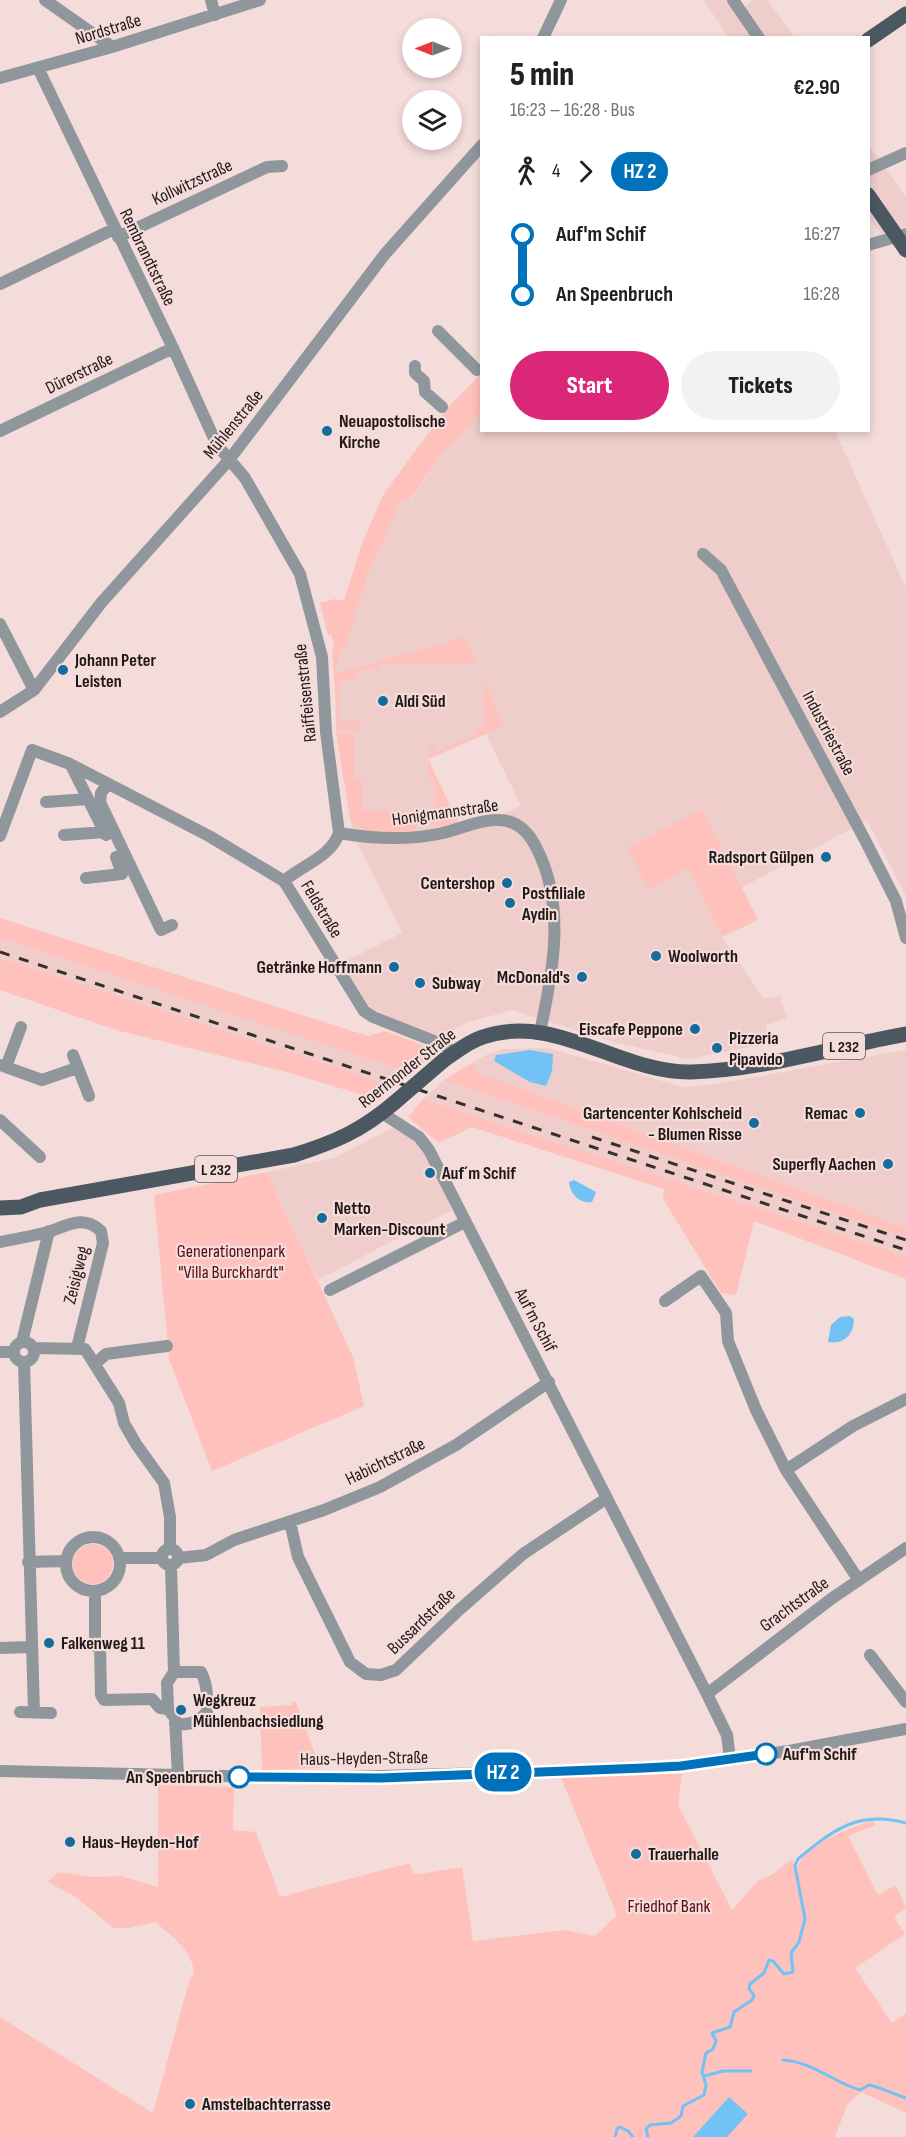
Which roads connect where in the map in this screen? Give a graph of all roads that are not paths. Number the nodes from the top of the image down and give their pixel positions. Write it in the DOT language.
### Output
graph roads {
  1 [pos="45,0"];
  2 [pos="211,0"];
  3 [pos="260,0"];
  4 [pos="561,0"];
  5 [pos="734,1"];
  6 [pos="906,14"];
  7 [pos="215,15"];
  8 [pos="544,36"];
  9 [pos="758,36"];
  10 [pos="870,39"];
  11 [pos="112,47"];
  12 [pos="38,68"];
  13 [pos="0,78"];
  14 [pos="480,146"];
  15 [pos="906,153"];
  16 [pos="282,166"];
  17 [pos="870,169"];
  18 [pos="870,197"];
  19 [pos="116,233"];
  20 [pos="902,235"];
  21 [pos="870,244"];
  22 [pos="906,250"];
  23 [pos="0,284"];
  24 [pos="438,331"];
  25 [pos="173,348"];
  26 [pos="415,366"];
  27 [pos="477,370"];
  28 [pos="442,407"];
  29 [pos="0,431"];
  30 [pos="229,460"];
  31 [pos="703,554"];
  32 [pos="0,624"];
  33 [pos="34,690"];
  34 [pos="0,712"];
  35 [pos="70,764"];
  36 [pos="107,785"];
  37 [pos="88,799"];
  38 [pos="46,802"];
  39 [pos="104,832"];
  40 [pos="339,833"];
  41 [pos="64,835"];
  42 [pos="0,836"];
  43 [pos="86,878"];
  44 [pos="284,881"];
  45 [pos="172,925"];
  46 [pos="906,938"];
  47 [pos="21,1027"];
  48 [pos="540,1032"];
  49 [pos="906,1034"];
  50 [pos="73,1055"];
  51 [pos="449,1057"];
  52 [pos="3,1066"];
  53 [pos="77,1068"];
  54 [pos="89,1096"];
  55 [pos="382,1113"];
  56 [pos="0,1120"];
  57 [pos="40,1157"];
  58 [pos="0,1198"];
  59 [pos="40,1200"];
  60 [pos="0,1208"];
  61 [pos="465,1222"];
  62 [pos="49,1231"];
  63 [pos="0,1242"];
  64 [pos="330,1290"];
  65 [pos="665,1301"];
  66 [pos="167,1346"];
  67 [pos="23,1347"];
  68 [pos="77,1348"];
  69 [pos="0,1352"];
  70 [pos="95,1364"];
  71 [pos="549,1382"];
  72 [pos="906,1399"];
  73 [pos="786,1470"];
  74 [pos="607,1498"];
  75 [pos="290,1522"];
  76 [pos="906,1548"];
  77 [pos="170,1557"];
  78 [pos="119,1558"];
  79 [pos="28,1562"];
  80 [pos="65,1562"];
  81 [pos="858,1579"];
  82 [pos="95,1591"];
  83 [pos="31,1647"];
  84 [pos="0,1648"];
  85 [pos="870,1655"];
  86 [pos="174,1672"];
  87 [pos="707,1694"];
  88 [pos="906,1702"];
  89 [pos="168,1708"];
  90 [pos="20,1712"];
  91 [pos="34,1712"];
  92 [pos="51,1713"];
  93 [pos="175,1724"];
  94 [pos="906,1729"];
  95 [pos="730,1759"];
  96 [pos="0,1772"];
  97 [pos="178,1776"];
  1 -- 11 [label="street"];
  2 -- 7 [label="street"];
  3 -- 7 [label="street, Nordstraße"];
  4 -- 8 [label="street"];
  5 -- 9 [label="street"];
  6 -- 10 [label="main road"];
  7 -- 11 [label="street, Nordstraße"];
  11 -- 12 [label="street, Nordstraße"];
  12 -- 13 [label="street, Nordstraße"];
  12 -- 19 [label="street, Rembrandtstraße"];
  14 -- 30 [label="street, Mühlenstraße"];
  15 -- 17 [label="street"];
  16 -- 19 [label="street, Kollwitzstraße"];
  18 -- 20 [label="main road"];
  19 -- 23 [label="street, Kollwitzstraße"];
  19 -- 25 [label="street, Rembrandtstraße"];
  20 -- 21 [label="street"];
  20 -- 22 [label="main road"];
  24 -- 27 [label="street"];
  25 -- 29 [label="street, Dürerstraße"];
  25 -- 30 [label="street, Rembrandtstraße"];
  26 -- 28 [label="street"];
  30 -- 33 [label="street, Mühlenstraße"];
  30 -- 40 [label="street, Raiffeisenstraße"];
  31 -- 46 [label="street, Industriestraße"];
  32 -- 33 [label="street"];
  33 -- 34 [label="street, Mühlenstraße"];
  35 -- 36 [label="street, Feldstraße"];
  35 -- 37 [label="street"];
  35 -- 42 [label="street, Feldstraße"];
  36 -- 44 [label="street, Feldstraße"];
  36 -- 45 [label="street"];
  37 -- 38 [label="street"];
  37 -- 39 [label="street"];
  39 -- 41 [label="street"];
  39 -- 43 [label="street"];
  40 -- 44 [label="street"];
  40 -- 48 [label="street, Honigmannstraße"];
  44 -- 51 [label="street, Feldstraße"];
  47 -- 52 [label="street"];
  48 -- 49 [label="main road, Roermonder Straße / L 232"];
  48 -- 51 [label="main road, Roermonder Straße / L 232"];
  50 -- 53 [label="street"];
  51 -- 55 [label="main road, Roermonder Straße / L 232, bridge"];
  52 -- 53 [label="street"];
  53 -- 54 [label="street"];
  55 -- 59 [label="main road, Roermonder Straße / L 232"];
  55 -- 61 [label="street, Auf'm Schif"];
  56 -- 57 [label="street"];
  58 -- 59 [label="main road, Roermonder Straße / L 232"];
  59 -- 60 [label="main road, Roermonder Straße / L 232"];
  61 -- 64 [label="street"];
  61 -- 71 [label="street, Auf'm Schif"];
  62 -- 63 [label="street, Zeisigweg"];
  62 -- 67 [label="street, Zeisigweg"];
  62 -- 68 [label="street, Zeisigweg"];
  65 -- 73 [label="street"];
  66 -- 70 [label="street"];
  67 -- 68 [label="street"];
  67 -- 69 [label="street"];
  67 -- 79 [label="street"];
  68 -- 70 [label="street"];
  70 -- 77 [label="street"];
  71 -- 74 [label="street, Auf'm Schif"];
  71 -- 75 [label="street, Habichtstraße"];
  72 -- 73 [label="street"];
  73 -- 81 [label="street"];
  74 -- 75 [label="street, Bussardstraße"];
  74 -- 87 [label="street, Auf'm Schif"];
  75 -- 77 [label="street, Habichtstraße"];
  76 -- 81 [label="street, Grachtstraße"];
  77 -- 78 [label="street, Habichtstraße"];
  77 -- 86 [label="street"];
  78 -- 80 [label="street"];
  78 -- 82 [label="street"];
  79 -- 80 [label="street"];
  79 -- 83 [label="street"];
  80 -- 82 [label="street"];
  81 -- 87 [label="street, Grachtstraße"];
  82 -- 89 [label="street"];
  83 -- 84 [label="street"];
  83 -- 91 [label="street"];
  85 -- 88 [label="street"];
  86 -- 89 [label="street"];
  86 -- 93 [label="street"];
  87 -- 95 [label="street, Auf'm Schif"];
  89 -- 93 [label="street"];
  90 -- 91 [label="street"];
  91 -- 92 [label="street"];
  93 -- 97 [label="street"];
  94 -- 95 [label="street, Haus-Heyden-Straße"];
  95 -- 97 [label="street, Haus-Heyden-Straße"];
  96 -- 97 [label="street, Haus-Heyden-Straße"];
}
